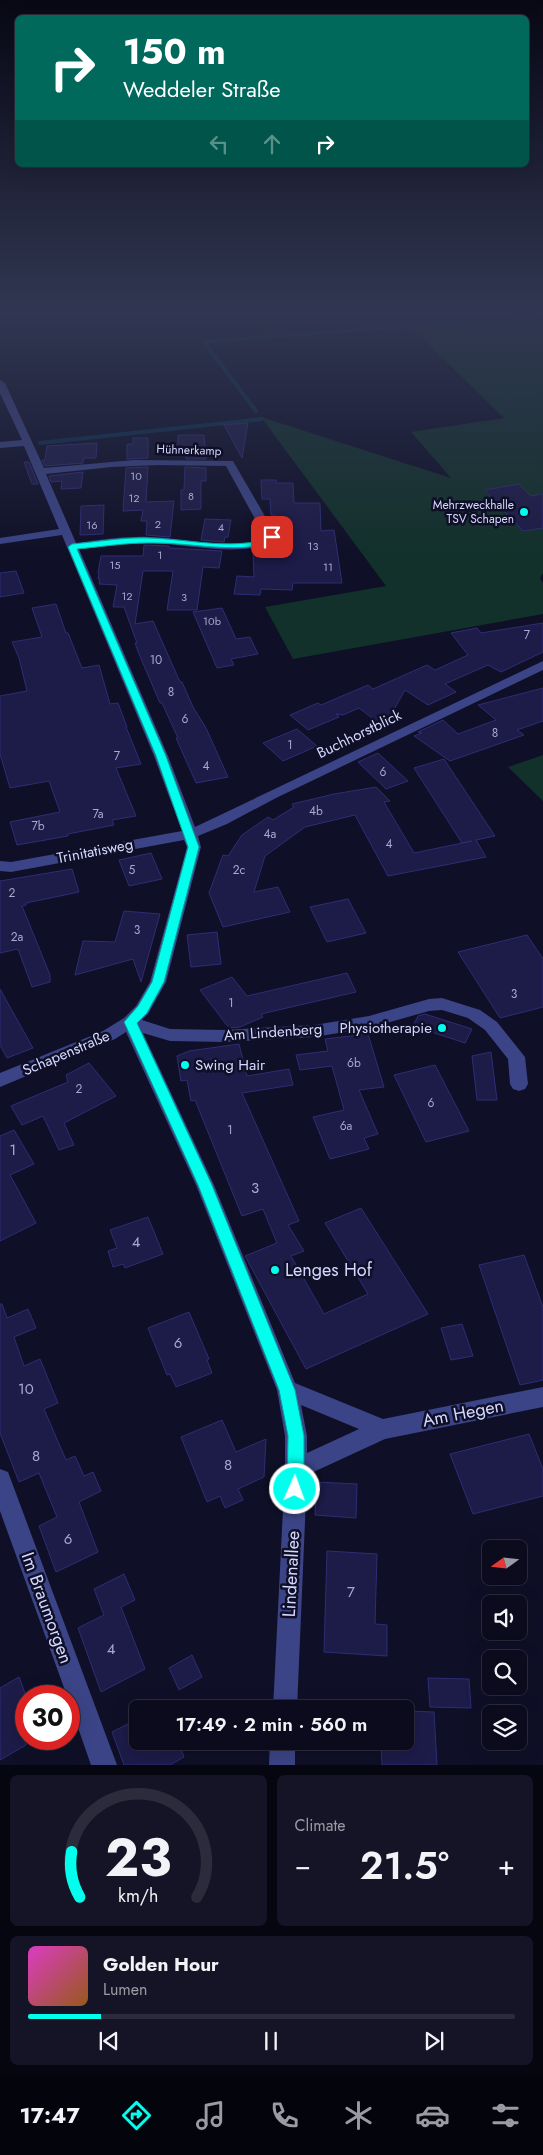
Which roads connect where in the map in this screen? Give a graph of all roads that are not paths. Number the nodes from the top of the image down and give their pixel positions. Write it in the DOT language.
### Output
graph roads {
  1 [pos="5,393"];
  2 [pos="28,443"];
  3 [pos="0,445"];
  4 [pos="40,472"];
  5 [pos="66,531"];
  6 [pos="0,541"];
  7 [pos="72,547"];
  8 [pos="543,665"];
  9 [pos="190,834"];
  10 [pos="0,866"];
  11 [pos="130,1022"];
  12 [pos="0,1080"];
  13 [pos="519,1084"];
  14 [pos="287,1390"];
  15 [pos="543,1397"];
  16 [pos="384,1429"];
  17 [pos="296,1469"];
  18 [pos="0,1480"];
  19 [pos="285,1700"];
  20 [pos="283,1750"];
  21 [pos="104,1765"];
  22 [pos="282,1765"];
  1 -- 2 [label="street, Schapenstraße"];
  2 -- 3 [label="street"];
  2 -- 4 [label="street, Schapenstraße"];
  4 -- 5 [label="street, Schapenstraße"];
  4 -- 7 [label="street, Hühnerkamp"];
  5 -- 6 [label="street"];
  5 -- 7 [label="street, Schapenstraße"];
  7 -- 9 [label="street, Schapenstraße"];
  8 -- 9 [label="street, Buchhorstblick"];
  9 -- 10 [label="street, Trinitatisweg"];
  9 -- 11 [label="street, Schapenstraße"];
  11 -- 12 [label="street, Schapenstraße"];
  11 -- 13 [label="street, Am Lindenberg"];
  11 -- 14 [label="street, Lindenallee"];
  14 -- 16 [label="street"];
  14 -- 17 [label="street, Lindenallee"];
  15 -- 16 [label="street, Am Hegen"];
  16 -- 17 [label="street, Am Hegen"];
  17 -- 19 [label="street, Lindenallee"];
  18 -- 21 [label="street, Im Braumorgen"];
  20 -- 22 [label="street"];
}
